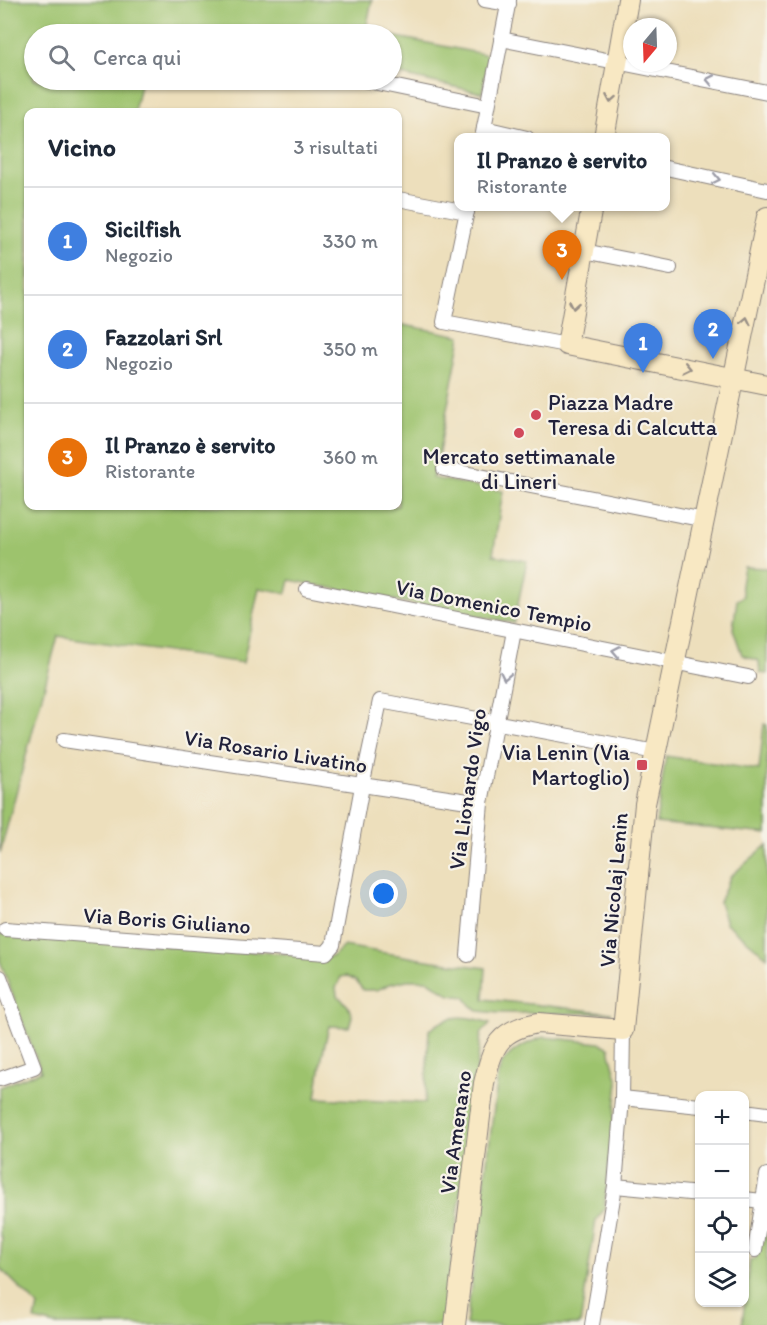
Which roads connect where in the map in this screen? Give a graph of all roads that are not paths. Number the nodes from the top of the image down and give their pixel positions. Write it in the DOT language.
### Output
graph roads {
  1 [pos="485,0"];
  2 [pos="628,0"];
  3 [pos="509,2"];
  4 [pos="501,39"];
  5 [pos="617,62"];
  6 [pos="402,88"];
  7 [pos="767,92"];
  8 [pos="488,106"];
  9 [pos="483,133"];
  10 [pos="605,133"];
  11 [pos="670,169"];
  12 [pos="767,190"];
  13 [pos="402,201"];
  14 [pos="454,207"];
  15 [pos="467,211"];
  16 [pos="591,211"];
  17 [pos="767,217"];
  18 [pos="584,251"];
  19 [pos="670,268"];
  20 [pos="567,345"];
  21 [pos="734,378"];
  22 [pos="767,385"];
  23 [pos="444,469"];
  24 [pos="705,520"];
  25 [pos="307,589"];
  26 [pos="514,631"];
  27 [pos="674,662"];
  28 [pos="748,677"];
  29 [pos="496,722"];
  30 [pos="64,740"];
  31 [pos="656,752"];
  32 [pos="362,786"];
  33 [pos="481,804"];
  34 [pos="5,929"];
  35 [pos="468,954"];
  36 [pos="0,977"];
  37 [pos="623,1030"];
  38 [pos="0,1079"];
  39 [pos="622,1098"];
  40 [pos="695,1106"];
  41 [pos="749,1112"];
  42 [pos="767,1114"];
  43 [pos="767,1174"];
  44 [pos="615,1186"];
  45 [pos="695,1194"];
  46 [pos="749,1200"];
  47 [pos="762,1201"];
  48 [pos="755,1250"];
  49 [pos="455,1325"];
  50 [pos="592,1325"];
  1 -- 3 [label="street"];
  2 -- 5 [label="main road"];
  3 -- 4 [label="street"];
  4 -- 5 [label="street"];
  4 -- 8 [label="street"];
  7 -- 5 [label="street, one-way"];
  5 -- 10 [label="main road, one-way"];
  6 -- 8 [label="street"];
  8 -- 9 [label="street"];
  11 -- 12 [label="street, one-way"];
  13 -- 14 [label="street"];
  15 -- 20 [label="street"];
  16 -- 18 [label="main road"];
  21 -- 17 [label="main road, Via Nicolaj Lenin, one-way"];
  18 -- 19 [label="street"];
  18 -- 20 [label="main road, one-way"];
  20 -- 21 [label="main road, one-way"];
  21 -- 22 [label="main road"];
  21 -- 24 [label="main road, Via Nicolaj Lenin"];
  23 -- 24 [label="street"];
  24 -- 27 [label="main road, Via Nicolaj Lenin"];
  25 -- 26 [label="street, Via Domenico Tempio"];
  27 -- 26 [label="street, Via Domenico Tempio, one-way"];
  26 -- 29 [label="street, Via Lionardo Vigo, one-way"];
  27 -- 28 [label="street, Via Domenico Tempio"];
  27 -- 31 [label="main road, Via Nicolaj Lenin"];
  29 -- 31 [label="street"];
  29 -- 32 [label="street"];
  29 -- 33 [label="street, Via Lionardo Vigo"];
  30 -- 32 [label="street, Via Rosario Livatino"];
  31 -- 37 [label="main road, Via Nicolaj Lenin"];
  32 -- 33 [label="street, Via Rosario Livatino"];
  32 -- 34 [label="street, Via Boris Giuliano"];
  33 -- 35 [label="street, Via Lionardo Vigo"];
  36 -- 38 [label="street"];
  37 -- 39 [label="street, Via Nicolaj Lenin"];
  37 -- 49 [label="main road, Via Amenano"];
  39 -- 40 [label="street"];
  39 -- 44 [label="street, Via Nicolaj Lenin"];
  41 -- 42 [label="street"];
  43 -- 47 [label="street"];
  44 -- 45 [label="street"];
  44 -- 50 [label="street, Via Nicolaj Lenin"];
  46 -- 47 [label="street"];
  47 -- 48 [label="street"];
}
